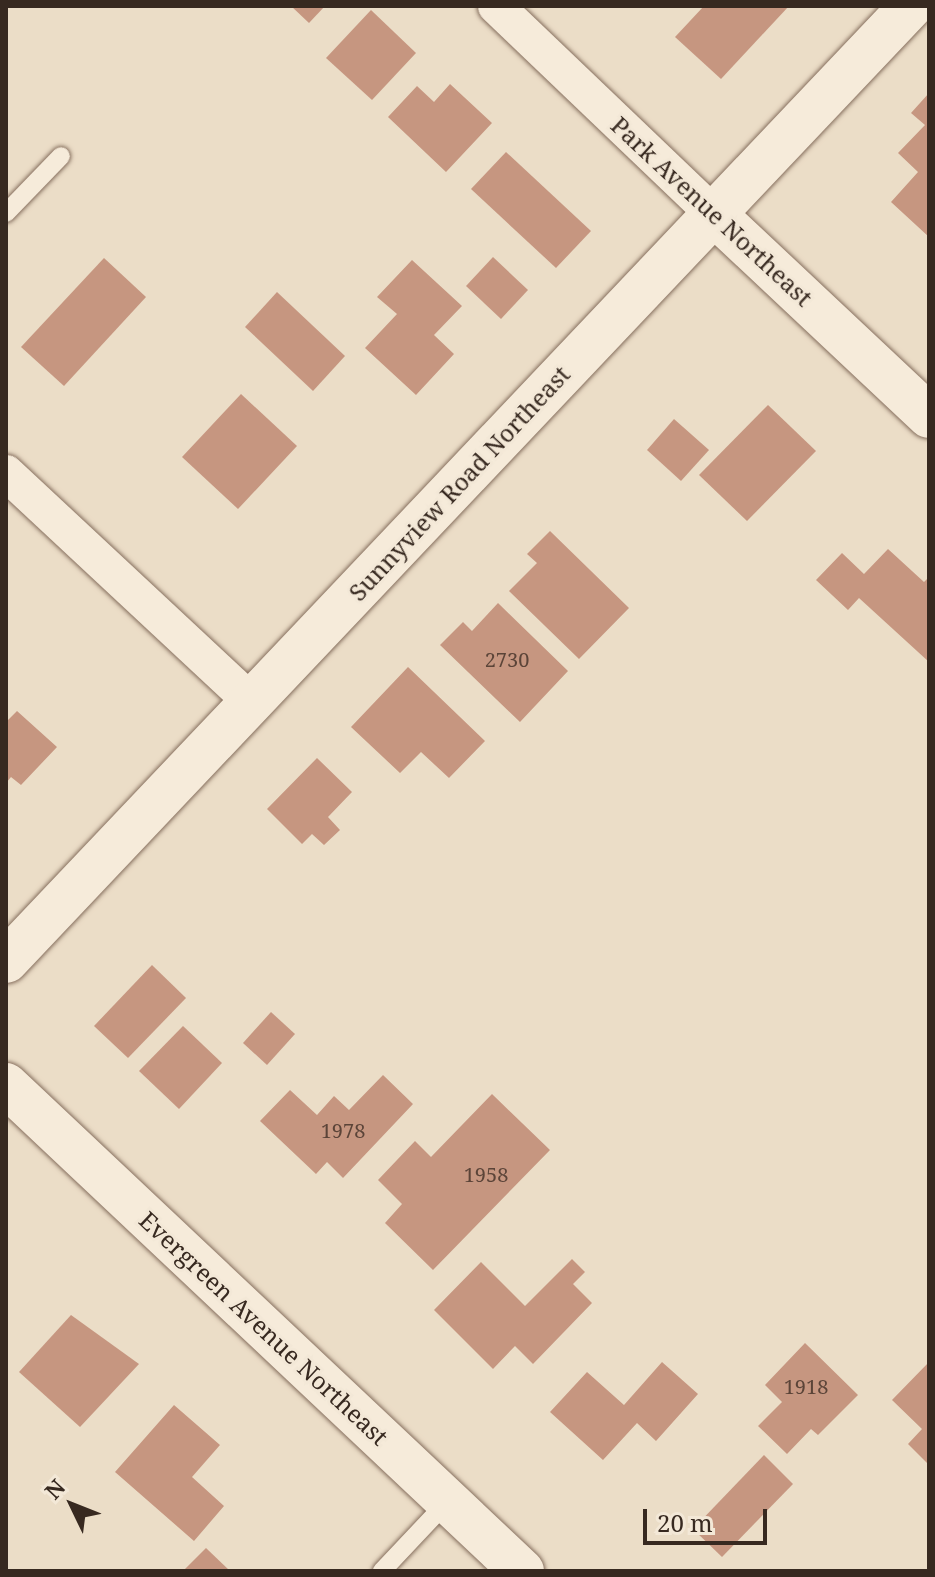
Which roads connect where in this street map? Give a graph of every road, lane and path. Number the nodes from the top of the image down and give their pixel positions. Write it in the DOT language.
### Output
graph roads {
  1 [pos="496,6"];
  2 [pos="911,6"];
  3 [pos="61,156"];
  4 [pos="6,213"];
  5 [pos="714,214"];
  6 [pos="929,416"];
  7 [pos="6,473"];
  8 [pos="252,702"];
  9 [pos="6,961"];
  10 [pos="6,1085"];
  11 [pos="448,1501"];
  12 [pos="382,1571"];
  13 [pos="522,1571"];
  1 -- 5 [label="street, Park Avenue Northeast"];
  2 -- 5 [label="main road, Sunnyview Road Northeast"];
  3 -- 4 [label="lane"];
  5 -- 6 [label="main road, Park Avenue Northeast"];
  5 -- 8 [label="main road, Sunnyview Road Northeast"];
  7 -- 8 [label="street"];
  8 -- 9 [label="main road, Sunnyview Road Northeast"];
  10 -- 11 [label="main road, Evergreen Avenue Northeast"];
  11 -- 12 [label="lane"];
  11 -- 13 [label="main road, Evergreen Avenue Northeast"];
}
